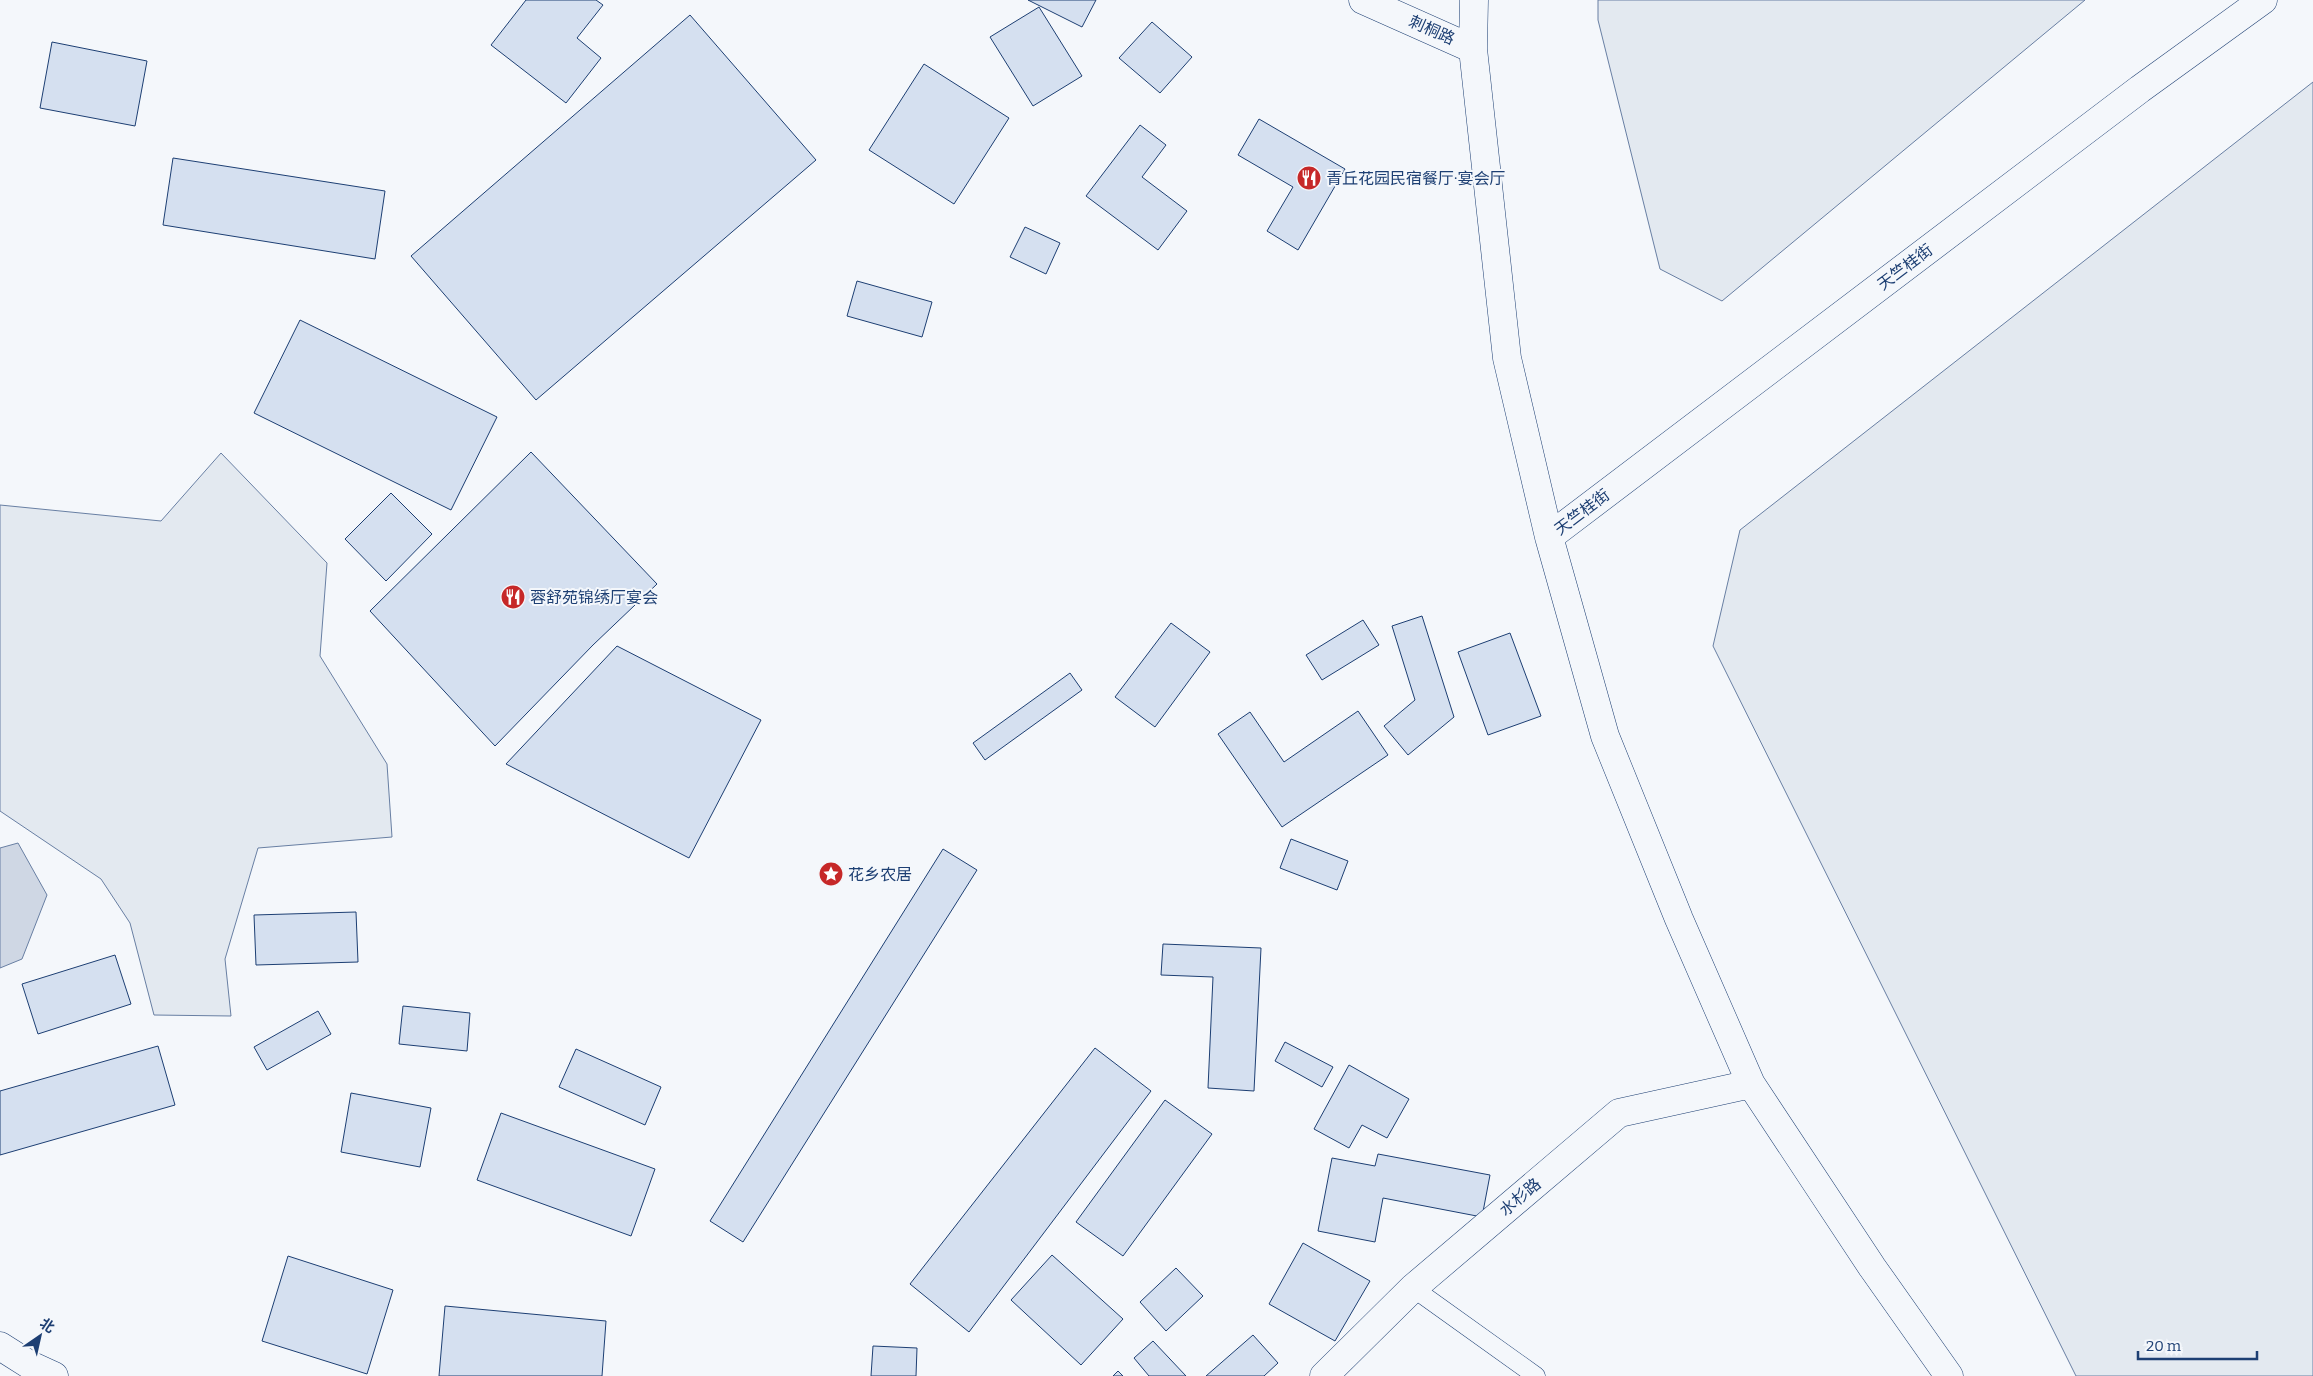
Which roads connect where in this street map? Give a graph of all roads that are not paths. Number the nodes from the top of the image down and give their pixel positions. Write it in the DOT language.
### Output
graph roads {
  1 [pos="1363,0"];
  2 [pos="1474,0"];
  3 [pos="2263,0"];
  4 [pos="1473,49"];
  5 [pos="1550,536"];
  6 [pos="1751,1084"];
  7 [pos="1413,1288"];
  8 [pos="0,1346"];
  9 [pos="54,1376"];
  10 [pos="1324,1376"];
  11 [pos="1536,1376"];
  12 [pos="1949,1376"];
  1 -- 4 [label="street, 刺桐路"];
  2 -- 4 [label="street"];
  3 -- 5 [label="street, 天竺桂街"];
  4 -- 5 [label="street"];
  5 -- 6 [label="street"];
  6 -- 7 [label="street, 水杉路"];
  6 -- 12 [label="street"];
  7 -- 10 [label="street, 水杉路"];
  7 -- 11 [label="lane"];
  8 -- 9 [label="street"];
}
